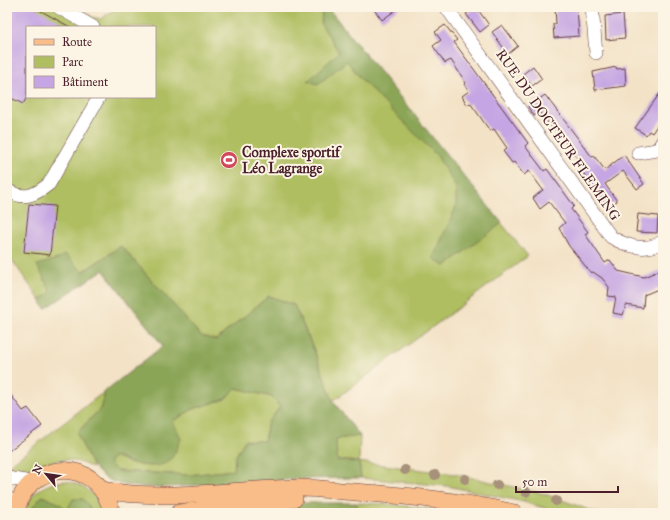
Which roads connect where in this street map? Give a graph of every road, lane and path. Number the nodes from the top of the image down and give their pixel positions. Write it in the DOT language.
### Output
graph roads {
  1 [pos="58,7"];
  2 [pos="446,7"];
  3 [pos="592,7"];
  4 [pos="91,26"];
  5 [pos="596,53"];
  6 [pos="98,98"];
  7 [pos="663,141"];
  8 [pos="638,153"];
  9 [pos="7,190"];
  10 [pos="663,241"];
  11 [pos="7,478"];
  12 [pos="31,482"];
  13 [pos="102,490"];
  14 [pos="356,492"];
  15 [pos="13,507"];
  16 [pos="111,513"];
  17 [pos="179,513"];
  18 [pos="514,513"];
  1 -- 4 [label="street"];
  2 -- 10 [label="street, RUE DU DOCTEUR FLEMING"];
  3 -- 5 [label="street"];
  6 -- 9 [label="street"];
  7 -- 8 [label="street"];
  11 -- 12 [label="street"];
  12 -- 13 [label="main road"];
  12 -- 15 [label="main road"];
  13 -- 14 [label="main road"];
  13 -- 16 [label="main road"];
  14 -- 17 [label="main road"];
  14 -- 18 [label="main road"];
}
